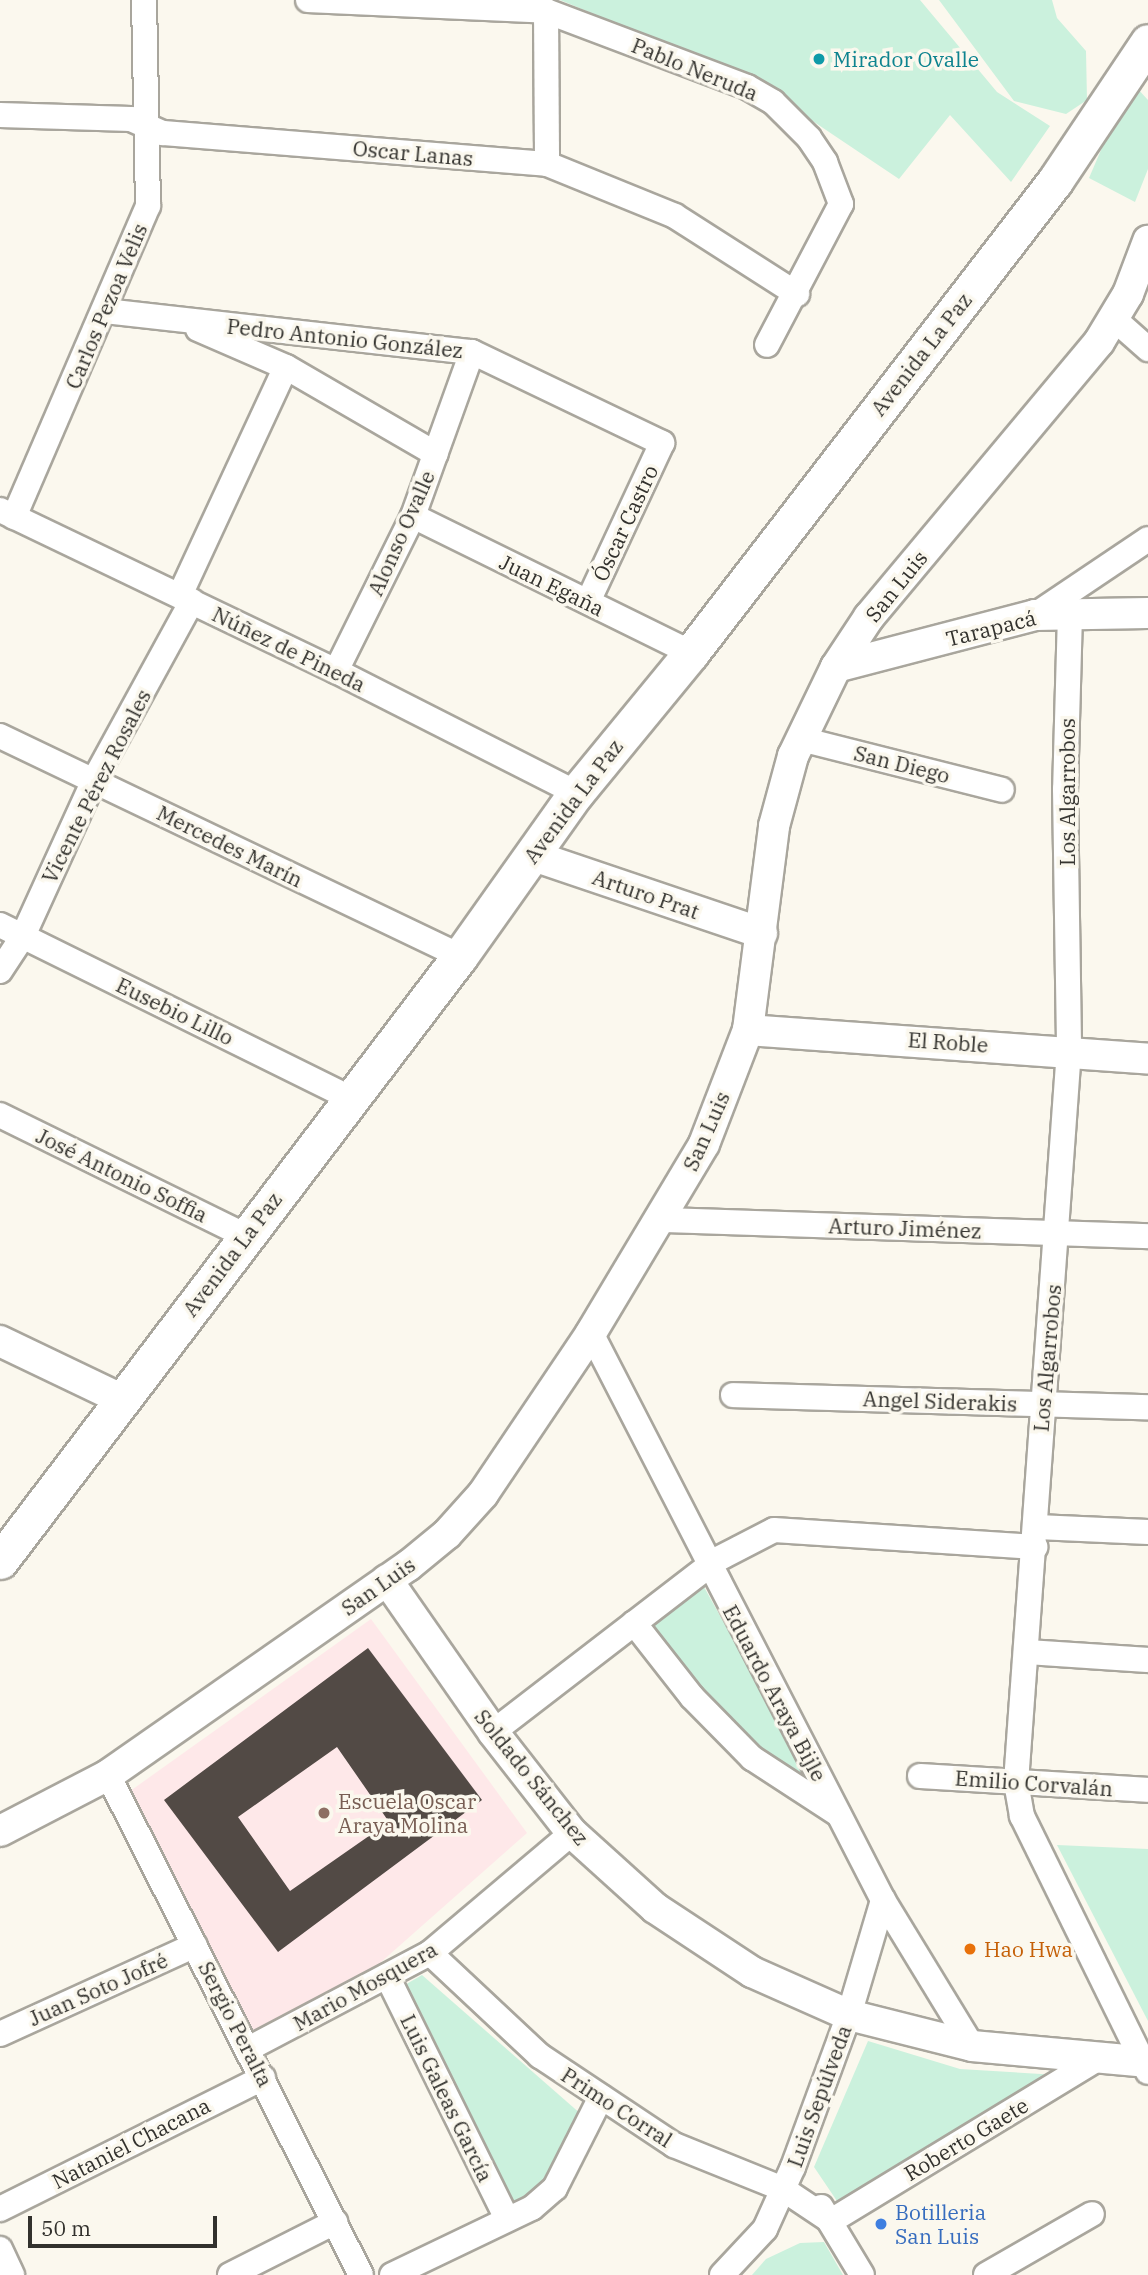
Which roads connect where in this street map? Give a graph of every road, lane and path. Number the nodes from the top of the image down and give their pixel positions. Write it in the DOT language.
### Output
graph roads {
  1 [pos="144,0"];
  2 [pos="308,0"];
  3 [pos="546,11"];
  4 [pos="1148,43"];
  5 [pos="0,115"];
  6 [pos="146,125"];
  7 [pos="547,164"];
  8 [pos="1148,241"];
  9 [pos="797,294"];
  10 [pos="105,311"];
  11 [pos="1113,318"];
  12 [pos="175,319"];
  13 [pos="767,345"];
  14 [pos="1148,349"];
  15 [pos="472,352"];
  16 [pos="286,367"];
  17 [pos="662,443"];
  18 [pos="436,454"];
  19 [pos="7,513"];
  20 [pos="414,516"];
  21 [pos="1148,539"];
  22 [pos="186,598"];
  23 [pos="588,602"];
  24 [pos="1148,613"];
  25 [pos="1070,614"];
  26 [pos="1035,615"];
  27 [pos="691,653"];
  28 [pos="836,667"];
  29 [pos="336,671"];
  30 [pos="0,736"];
  31 [pos="802,739"];
  32 [pos="94,780"];
  33 [pos="1002,790"];
  34 [pos="576,793"];
  35 [pos="531,855"];
  36 [pos="0,925"];
  37 [pos="762,933"];
  38 [pos="23,936"];
  39 [pos="460,956"];
  40 [pos="0,971"];
  41 [pos="748,1030"];
  42 [pos="1069,1050"];
  43 [pos="1148,1059"];
  44 [pos="350,1097"];
  45 [pos="0,1115"];
  46 [pos="662,1220"];
  47 [pos="1058,1233"];
  48 [pos="244,1236"];
  49 [pos="1148,1237"];
  50 [pos="591,1333"];
  51 [pos="0,1341"];
  52 [pos="733,1395"];
  53 [pos="123,1400"];
  54 [pos="1043,1403"];
  55 [pos="1148,1407"];
  56 [pos="1148,1532"];
  57 [pos="1036,1537"];
  58 [pos="0,1561"];
  59 [pos="708,1566"];
  60 [pos="387,1580"];
  61 [pos="634,1623"];
  62 [pos="1028,1653"];
  63 [pos="1148,1660"];
  64 [pos="494,1732"];
  65 [pos="108,1775"];
  66 [pos="920,1776"];
  67 [pos="1016,1782"];
  68 [pos="1148,1790"];
  69 [pos="838,1815"];
  70 [pos="0,1831"];
  71 [pos="572,1833"];
  72 [pos="883,1900"];
  73 [pos="195,1945"];
  74 [pos="430,1953"];
  75 [pos="387,1976"];
  76 [pos="849,2015"];
  77 [pos="0,2034"];
  78 [pos="972,2046"];
  79 [pos="248,2049"];
  80 [pos="1101,2057"];
  81 [pos="1146,2065"];
  82 [pos="263,2078"];
  83 [pos="601,2096"];
  84 [pos="788,2178"];
  85 [pos="0,2209"];
  86 [pos="1092,2214"];
  87 [pos="508,2219"];
  88 [pos="831,2221"];
  89 [pos="335,2222"];
  90 [pos="0,2249"];
  91 [pos="728,2274"];
  92 [pos="12,2275"];
  93 [pos="230,2275"];
  94 [pos="362,2275"];
  95 [pos="392,2275"];
  96 [pos="862,2275"];
  97 [pos="986,2275"];
  1 -- 6 [label="street, Carlos Pezoa Velis"];
  2 -- 3 [label="street, Pablo Neruda"];
  3 -- 7 [label="street"];
  3 -- 9 [label="street, Pablo Neruda"];
  4 -- 27 [label="main road, Avenida La Paz"];
  5 -- 6 [label="street, Oscar Lanas"];
  6 -- 7 [label="street, Oscar Lanas"];
  6 -- 10 [label="street, Carlos Pezoa Velis"];
  7 -- 9 [label="street, Oscar Lanas"];
  8 -- 11 [label="street, San Luis"];
  9 -- 13 [label="street, Pablo Neruda"];
  10 -- 12 [label="street, Pedro Antonio González"];
  10 -- 19 [label="street, Carlos Pezoa Velis"];
  11 -- 14 [label="street"];
  11 -- 28 [label="street, San Luis"];
  12 -- 15 [label="street, Pedro Antonio González"];
  12 -- 16 [label="street, Pedro Antonio González"];
  15 -- 17 [label="street, Pedro Antonio González"];
  15 -- 18 [label="street, Alonso Ovalle"];
  16 -- 18 [label="street, Pedro Antonio González"];
  16 -- 22 [label="street, Vicente Pérez Rosales"];
  17 -- 23 [label="street, Óscar Castro"];
  18 -- 20 [label="street, Alonso Ovalle"];
  19 -- 22 [label="street, Núñez de Pineda"];
  20 -- 23 [label="street, Juan Egaña"];
  20 -- 29 [label="street, Alonso Ovalle"];
  21 -- 26 [label="street"];
  22 -- 29 [label="street, Núñez de Pineda"];
  22 -- 32 [label="street, Vicente Pérez Rosales"];
  23 -- 27 [label="street, Juan Egaña"];
  24 -- 25 [label="street, Tarapacá"];
  25 -- 26 [label="street, Tarapacá"];
  25 -- 42 [label="street, Los Algarrobos"];
  26 -- 28 [label="street, Tarapacá"];
  27 -- 34 [label="main road, Avenida La Paz"];
  28 -- 31 [label="street, San Luis"];
  29 -- 34 [label="street, Núñez de Pineda"];
  30 -- 32 [label="street, Mercedes Marín"];
  31 -- 33 [label="street, San Diego"];
  31 -- 37 [label="street, San Luis"];
  32 -- 38 [label="street, Vicente Pérez Rosales"];
  32 -- 39 [label="street, Mercedes Marín"];
  34 -- 35 [label="main road, Avenida La Paz"];
  35 -- 37 [label="street, Arturo Prat"];
  35 -- 39 [label="main road, Avenida La Paz"];
  36 -- 38 [label="street, Eusebio Lillo"];
  37 -- 41 [label="street, San Luis"];
  38 -- 40 [label="street, Vicente Pérez Rosales"];
  38 -- 44 [label="street, Eusebio Lillo"];
  39 -- 44 [label="main road, Avenida La Paz"];
  41 -- 42 [label="street, El Roble"];
  41 -- 46 [label="street, San Luis"];
  42 -- 43 [label="street, El Roble"];
  42 -- 47 [label="street, Los Algarrobos"];
  44 -- 48 [label="main road, Avenida La Paz"];
  45 -- 48 [label="street, José Antonio Soffia"];
  46 -- 47 [label="street, Arturo Jiménez"];
  46 -- 50 [label="street, San Luis"];
  47 -- 49 [label="street, Arturo Jiménez"];
  47 -- 54 [label="street, Los Algarrobos"];
  48 -- 53 [label="main road, Avenida La Paz"];
  50 -- 59 [label="street, Eduardo Araya Bijle"];
  50 -- 60 [label="street, San Luis"];
  51 -- 53 [label="street"];
  52 -- 54 [label="street, Angel Siderakis"];
  53 -- 58 [label="main road, Avenida La Paz"];
  54 -- 55 [label="street, Angel Siderakis"];
  54 -- 57 [label="street, Los Algarrobos"];
  56 -- 57 [label="street"];
  57 -- 59 [label="street"];
  57 -- 62 [label="street, Los Algarrobos"];
  59 -- 61 [label="street"];
  59 -- 69 [label="street, Eduardo Araya Bijle"];
  60 -- 64 [label="street, Soldado Sánchez"];
  60 -- 65 [label="street, San Luis"];
  61 -- 64 [label="street"];
  61 -- 69 [label="street"];
  62 -- 63 [label="street"];
  62 -- 67 [label="street, Los Algarrobos"];
  64 -- 71 [label="street, Soldado Sánchez"];
  65 -- 70 [label="street, San Luis"];
  65 -- 73 [label="street, Sergio Peralta"];
  66 -- 67 [label="street, Emilio Corvalán"];
  67 -- 68 [label="street, Emilio Corvalán"];
  67 -- 81 [label="street, Los Algarrobos"];
  69 -- 72 [label="street, Eduardo Araya Bijle"];
  71 -- 74 [label="street, Mario Mosquera"];
  71 -- 76 [label="street, Soldado Sánchez"];
  72 -- 76 [label="street, Luis Sepúlveda"];
  72 -- 78 [label="street, Eduardo Araya Bijle"];
  73 -- 77 [label="street, Juan Soto Jofré"];
  73 -- 79 [label="street, Sergio Peralta"];
  74 -- 75 [label="street, Mario Mosquera"];
  74 -- 83 [label="street, Primo Corral"];
  75 -- 79 [label="street, Mario Mosquera"];
  75 -- 87 [label="street, Luis Galeas García"];
  76 -- 78 [label="street, Soldado Sánchez"];
  76 -- 84 [label="street, Luis Sepúlveda"];
  78 -- 80 [label="street, Soldado Sánchez"];
  79 -- 82 [label="street, Sergio Peralta"];
  80 -- 81 [label="street, Soldado Sánchez"];
  80 -- 88 [label="street, Roberto Gaete"];
  82 -- 85 [label="street, Nataniel Chacana"];
  82 -- 89 [label="street, Sergio Peralta"];
  83 -- 84 [label="street, Primo Corral"];
  83 -- 87 [label="street"];
  84 -- 88 [label="street"];
  84 -- 91 [label="street, Luis Sepúlveda"];
  86 -- 97 [label="street"];
  87 -- 95 [label="street"];
  88 -- 96 [label="street"];
  89 -- 93 [label="street"];
  89 -- 94 [label="street, Sergio Peralta"];
  90 -- 92 [label="street"];
}
